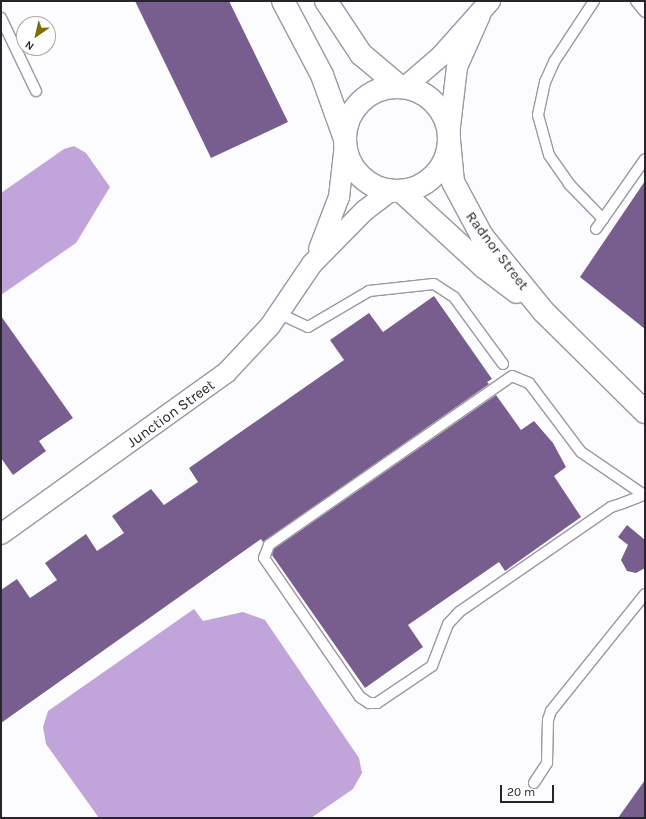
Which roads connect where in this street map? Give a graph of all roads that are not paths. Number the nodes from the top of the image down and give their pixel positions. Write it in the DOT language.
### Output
graph roads {
  1 [pos="283,1"];
  2 [pos="326,1"];
  3 [pos="594,1"];
  4 [pos="636,1"];
  5 [pos="485,8"];
  6 [pos="645,12"];
  7 [pos="1,18"];
  8 [pos="402,87"];
  9 [pos="36,91"];
  10 [pos="449,138"];
  11 [pos="345,142"];
  12 [pos="645,159"];
  13 [pos="396,191"];
  14 [pos="603,219"];
  15 [pos="596,229"];
  16 [pos="312,264"];
  17 [pos="544,312"];
  18 [pos="278,313"];
  19 [pos="503,364"];
  20 [pos="645,412"];
  21 [pos="645,494"];
  22 [pos="1,534"];
  23 [pos="645,594"];
  24 [pos="534,783"];
  1 -- 11 [label="street"];
  2 -- 8 [label="street"];
  3 -- 14 [label="lane"];
  4 -- 6 [label="lane"];
  5 -- 8 [label="street"];
  5 -- 10 [label="street"];
  7 -- 9 [label="lane"];
  8 -- 10 [label="street"];
  8 -- 11 [label="street"];
  10 -- 13 [label="street"];
  10 -- 17 [label="street, Radnor Street"];
  11 -- 13 [label="street"];
  11 -- 16 [label="street, Junction Street"];
  12 -- 14 [label="lane"];
  13 -- 16 [label="street, Junction Street"];
  13 -- 17 [label="street, Radnor Street"];
  14 -- 15 [label="lane"];
  16 -- 18 [label="street, Junction Street"];
  17 -- 20 [label="street, Radnor Street"];
  18 -- 19 [label="lane"];
  18 -- 22 [label="street, Junction Street"];
  21 -- 21 [label="lane"];
  23 -- 24 [label="lane"];
}
